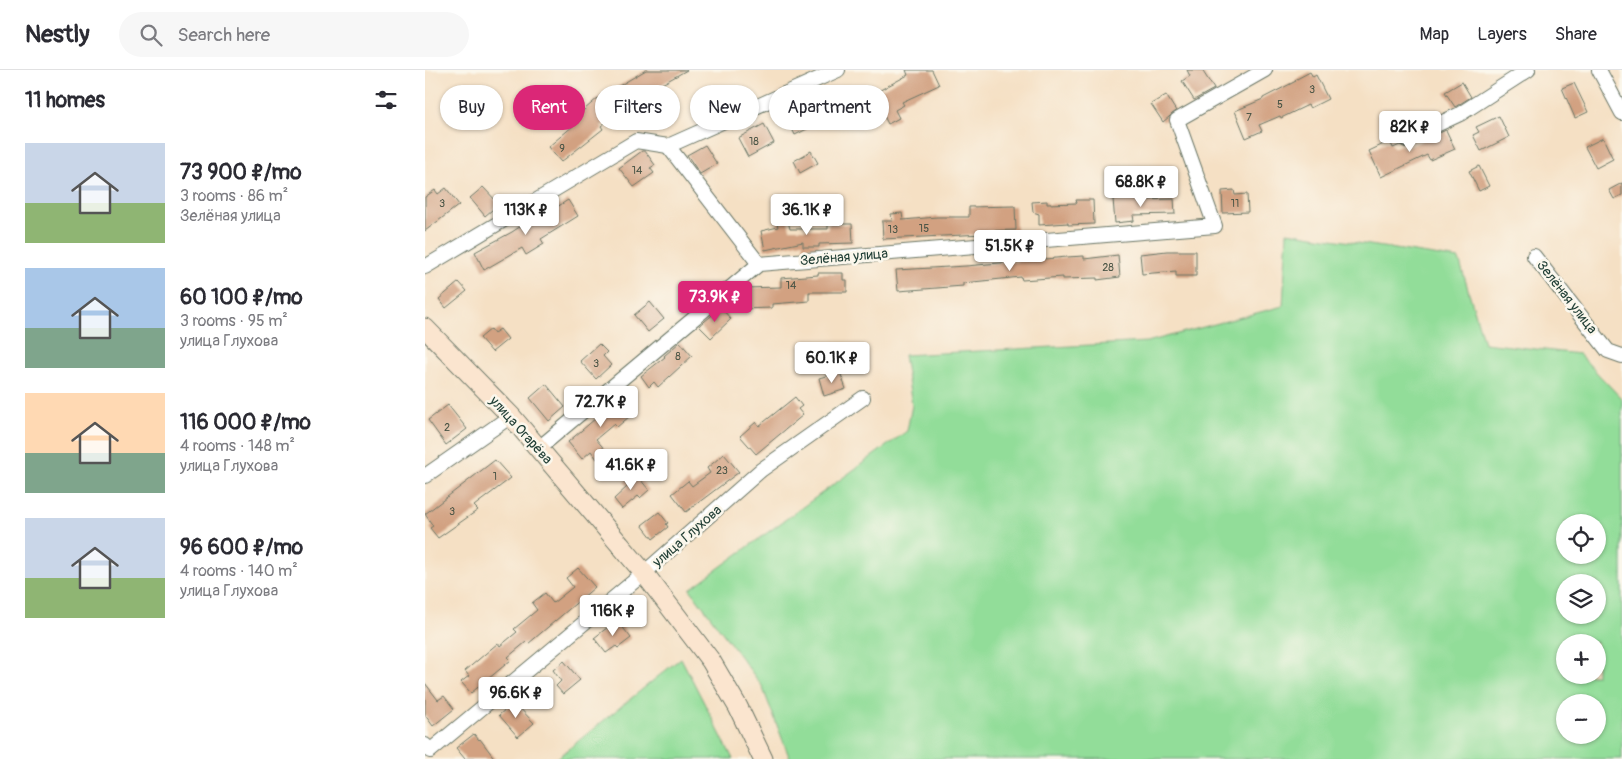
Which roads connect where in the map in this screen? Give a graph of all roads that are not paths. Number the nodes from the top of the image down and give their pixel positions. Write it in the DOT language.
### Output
graph roads {
  1 [pos="838,70"];
  2 [pos="1265,70"];
  3 [pos="1528,70"];
  4 [pos="1599,70"];
  5 [pos="1622,113"];
  6 [pos="1406,139"];
  7 [pos="668,146"];
  8 [pos="1534,256"];
  9 [pos="759,264"];
  10 [pos="425,267"];
  11 [pos="425,328"];
  12 [pos="1622,356"];
  13 [pos="863,398"];
  14 [pos="511,416"];
  15 [pos="539,448"];
  16 [pos="425,476"];
  17 [pos="644,573"];
  18 [pos="425,745"];
  19 [pos="763,759"];
  1 -- 7 [label="street"];
  2 -- 9 [label="street, Зелёная улица"];
  3 -- 6 [label="street"];
  4 -- 5 [label="street"];
  7 -- 9 [label="street"];
  7 -- 10 [label="street"];
  8 -- 12 [label="street, Зелёная улица"];
  9 -- 15 [label="street"];
  11 -- 14 [label="main road, улица Огарёва"];
  13 -- 17 [label="street, улица Глухова"];
  14 -- 15 [label="main road, улица Огарёва"];
  14 -- 16 [label="street"];
  15 -- 17 [label="main road, улица Огарёва"];
  17 -- 18 [label="street, улица Глухова"];
  17 -- 19 [label="main road, улица Огарёва"];
}
